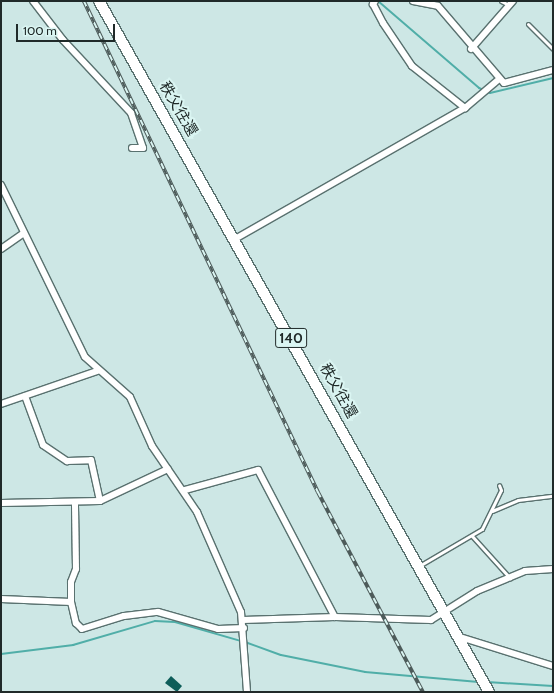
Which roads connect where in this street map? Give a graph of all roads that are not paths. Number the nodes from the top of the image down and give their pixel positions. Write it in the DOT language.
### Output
graph roads {
  1 [pos="32,1"];
  2 [pos="100,1"];
  3 [pos="375,1"];
  4 [pos="413,1"];
  5 [pos="502,1"];
  6 [pos="428,2"];
  7 [pos="511,3"];
  8 [pos="528,24"];
  9 [pos="472,49"];
  10 [pos="553,49"];
  11 [pos="553,70"];
  12 [pos="498,80"];
  13 [pos="465,108"];
  14 [pos="132,148"];
  15 [pos="1,185"];
  16 [pos="24,233"];
  17 [pos="235,239"];
  18 [pos="1,249"];
  19 [pos="97,372"];
  20 [pos="25,396"];
  21 [pos="1,404"];
  22 [pos="168,469"];
  23 [pos="499,485"];
  24 [pos="185,490"];
  25 [pos="553,496"];
  26 [pos="100,501"];
  27 [pos="75,502"];
  28 [pos="1,503"];
  29 [pos="492,511"];
  30 [pos="472,536"];
  31 [pos="419,566"];
  32 [pos="553,569"];
  33 [pos="510,578"];
  34 [pos="1,598"];
  35 [pos="71,602"];
  36 [pos="443,610"];
  37 [pos="335,617"];
  38 [pos="243,620"];
  39 [pos="244,628"];
  40 [pos="460,637"];
  41 [pos="553,666"];
  42 [pos="485,684"];
  43 [pos="247,692"];
  1 -- 14 [label="street"];
  2 -- 17 [label="highway, 秩父往還 / 140"];
  3 -- 13 [label="street"];
  4 -- 6 [label="street"];
  5 -- 7 [label="lane"];
  6 -- 9 [label="street"];
  7 -- 9 [label="street"];
  8 -- 10 [label="lane"];
  9 -- 12 [label="street"];
  11 -- 12 [label="street"];
  12 -- 13 [label="street"];
  13 -- 17 [label="street"];
  15 -- 16 [label="street"];
  16 -- 18 [label="street"];
  16 -- 19 [label="street"];
  17 -- 31 [label="highway, 秩父往還 / 140"];
  19 -- 20 [label="street"];
  19 -- 22 [label="street"];
  20 -- 21 [label="street"];
  20 -- 26 [label="street"];
  22 -- 24 [label="street"];
  22 -- 26 [label="street"];
  23 -- 29 [label="lane"];
  24 -- 37 [label="street"];
  24 -- 38 [label="street"];
  25 -- 29 [label="lane"];
  26 -- 27 [label="street"];
  27 -- 28 [label="street"];
  27 -- 35 [label="street"];
  29 -- 30 [label="lane"];
  30 -- 31 [label="lane"];
  30 -- 33 [label="lane"];
  31 -- 36 [label="highway, 秩父往還 / 140"];
  32 -- 33 [label="street"];
  33 -- 36 [label="street"];
  34 -- 35 [label="street"];
  35 -- 39 [label="street"];
  36 -- 37 [label="street"];
  36 -- 40 [label="highway, 秩父往還 / 140"];
  37 -- 38 [label="street"];
  38 -- 39 [label="street"];
  39 -- 43 [label="street"];
  40 -- 41 [label="street"];
  40 -- 42 [label="highway, 秩父往還 / 140"];
}
